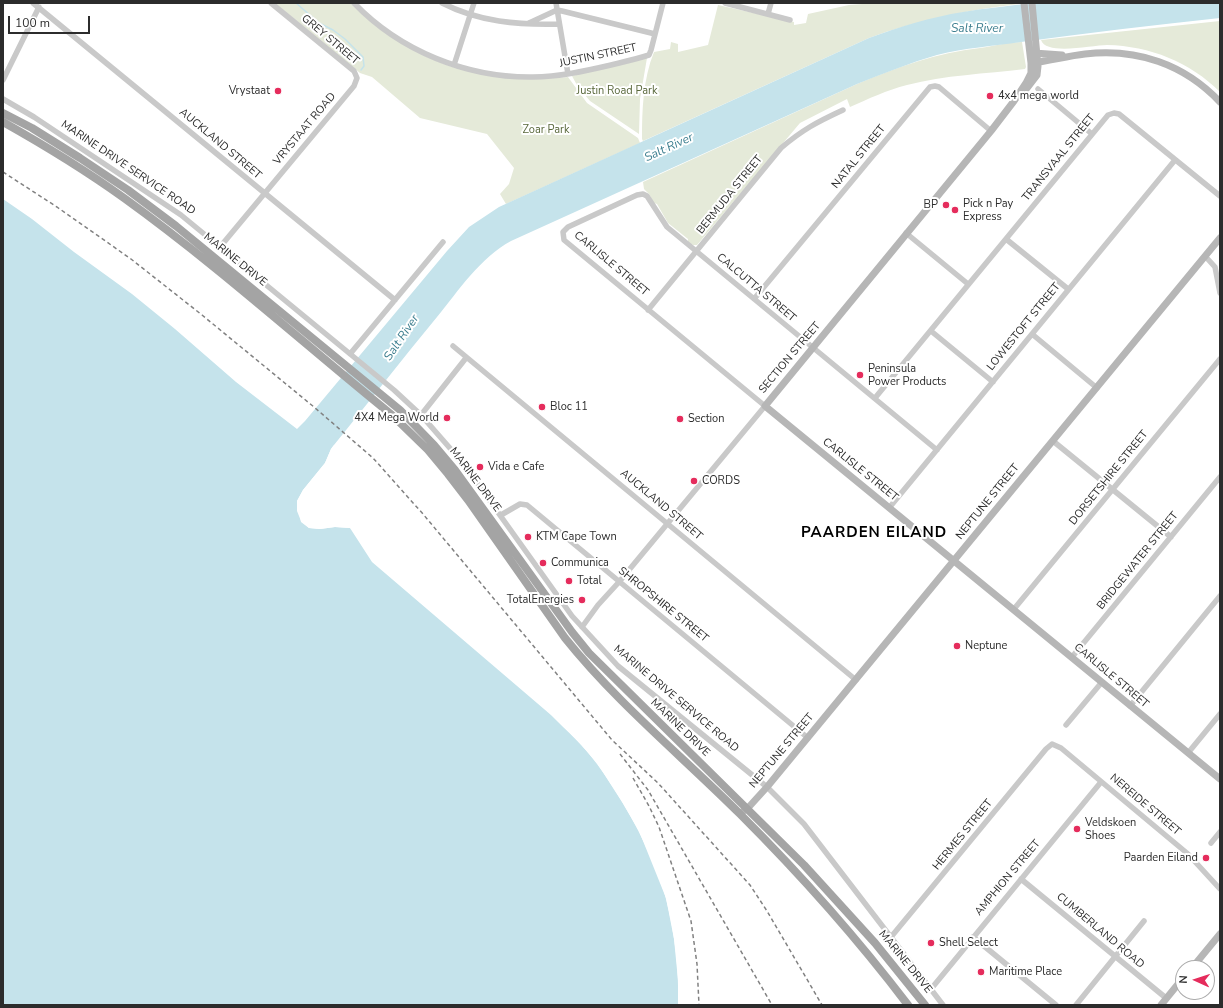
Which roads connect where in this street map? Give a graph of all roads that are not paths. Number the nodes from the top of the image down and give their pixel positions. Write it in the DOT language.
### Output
graph roads {
  1 [pos="33,3"];
  2 [pos="271,3"];
  3 [pos="354,3"];
  4 [pos="442,3"];
  5 [pos="474,3"];
  6 [pos="556,3"];
  7 [pos="663,3"];
  8 [pos="725,3"];
  9 [pos="771,3"];
  10 [pos="1024,3"];
  11 [pos="1032,3"];
  12 [pos="39,7"];
  13 [pos="557,10"];
  14 [pos="768,14"];
  15 [pos="470,15"];
  16 [pos="790,20"];
  17 [pos="529,23"];
  18 [pos="559,24"];
  19 [pos="655,34"];
  20 [pos="1032,40"];
  21 [pos="1034,53"];
  22 [pos="1068,56"];
  23 [pos="1035,62"];
  24 [pos="454,64"];
  25 [pos="568,74"];
  26 [pos="357,78"];
  27 [pos="3,80"];
  28 [pos="1038,89"];
  29 [pos="3,99"];
  30 [pos="1220,102"];
  31 [pos="842,110"];
  32 [pos="3,113"];
  33 [pos="3,122"];
  34 [pos="991,131"];
  35 [pos="1092,134"];
  36 [pos="1175,160"];
  37 [pos="265,193"];
  38 [pos="644,195"];
  39 [pos="1220,196"];
  40 [pos="906,233"];
  41 [pos="1220,238"];
  42 [pos="1006,239"];
  43 [pos="443,242"];
  44 [pos="220,247"];
  45 [pos="696,252"];
  46 [pos="1205,256"];
  47 [pos="968,284"];
  48 [pos="1068,289"];
  49 [pos="1220,293"];
  50 [pos="754,299"];
  51 [pos="395,300"];
  52 [pos="648,310"];
  53 [pos="931,331"];
  54 [pos="1032,334"];
  55 [pos="453,346"];
  56 [pos="813,348"];
  57 [pos="353,356"];
  58 [pos="466,358"];
  59 [pos="1220,359"];
  60 [pos="344,370"];
  61 [pos="993,382"];
  62 [pos="1097,388"];
  63 [pos="875,398"];
  64 [pos="765,406"];
  65 [pos="421,415"];
  66 [pos="1053,441"];
  67 [pos="937,450"];
  68 [pos="1220,477"];
  69 [pos="1112,490"];
  70 [pos="890,508"];
  71 [pos="501,515"];
  72 [pos="667,524"];
  73 [pos="1171,537"];
  74 [pos="954,561"];
  75 [pos="619,582"];
  76 [pos="1220,596"];
  77 [pos="1014,610"];
  78 [pos="582,627"];
  79 [pos="1072,657"];
  80 [pos="856,680"];
  81 [pos="1102,682"];
  82 [pos="1130,706"];
  83 [pos="1220,714"];
  84 [pos="1066,725"];
  85 [pos="808,738"];
  86 [pos="1051,745"];
  87 [pos="1188,753"];
  88 [pos="1220,779"];
  89 [pos="1101,782"];
  90 [pos="768,787"];
  91 [pos="744,811"];
  92 [pos="1220,832"];
  93 [pos="1211,843"];
  94 [pos="1021,878"];
  95 [pos="1220,889"];
  96 [pos="1144,921"];
  97 [pos="1220,934"];
  98 [pos="891,937"];
  99 [pos="973,937"];
  100 [pos="1115,956"];
  101 [pos="1199,960"];
  102 [pos="1175,987"];
  103 [pos="931,988"];
  104 [pos="1166,998"];
  105 [pos="908,1005"];
  106 [pos="926,1005"];
  107 [pos="943,1005"];
  108 [pos="1056,1005"];
  109 [pos="1076,1005"];
  110 [pos="1161,1005"];
  1 -- 12 [label="street, AUCKLAND STREET"];
  2 -- 26 [label="street, GREY STREET"];
  3 -- 24 [label="street, JUSTIN STREET"];
  4 -- 15 [label="street"];
  5 -- 15 [label="street"];
  6 -- 13 [label="street"];
  7 -- 19 [label="street"];
  8 -- 14 [label="street"];
  9 -- 14 [label="street"];
  10 -- 20 [label="street, SECTION STREET"];
  11 -- 20 [label="street, SECTION STREET"];
  12 -- 27 [label="street"];
  12 -- 37 [label="street, AUCKLAND STREET"];
  13 -- 17 [label="street"];
  13 -- 18 [label="street"];
  13 -- 19 [label="street"];
  14 -- 16 [label="street"];
  15 -- 17 [label="street"];
  15 -- 24 [label="street"];
  17 -- 18 [label="street"];
  18 -- 25 [label="street"];
  19 -- 25 [label="street, JUSTIN STREET"];
  20 -- 21 [label="street, SECTION STREET"];
  21 -- 22 [label="street"];
  21 -- 23 [label="street, SECTION STREET"];
  22 -- 23 [label="street"];
  22 -- 30 [label="street"];
  23 -- 34 [label="street, SECTION STREET"];
  24 -- 25 [label="street, JUSTIN STREET"];
  26 -- 37 [label="street, VRYSTAAT ROAD"];
  28 -- 35 [label="street"];
  29 -- 44 [label="street, MARINE DRIVE SERVICE ROAD"];
  31 -- 45 [label="street, BERMUDA STREET"];
  32 -- 60 [label="main road, MARINE DRIVE"];
  33 -- 60 [label="main road, MARINE DRIVE"];
  34 -- 40 [label="street, SECTION STREET"];
  34 -- 50 [label="street, NATAL STREET"];
  35 -- 36 [label="street, TRANSVAAL STREET"];
  35 -- 42 [label="street, TRANSVAAL STREET"];
  36 -- 39 [label="street, TRANSVAAL STREET"];
  36 -- 48 [label="street, LOWESTOFT STREET"];
  37 -- 44 [label="street, VRYSTAAT ROAD"];
  37 -- 51 [label="street, AUCKLAND STREET"];
  38 -- 45 [label="street, CALCUTTA STREET"];
  38 -- 52 [label="street, CARLISLE STREET"];
  40 -- 47 [label="street"];
  40 -- 56 [label="street, SECTION STREET"];
  41 -- 46 [label="street, NEPTUNE STREET"];
  42 -- 47 [label="street, TRANSVAAL STREET"];
  42 -- 48 [label="street"];
  43 -- 51 [label="street"];
  44 -- 57 [label="street, MARINE DRIVE SERVICE ROAD"];
  45 -- 50 [label="street, CALCUTTA STREET"];
  45 -- 52 [label="street, BERMUDA STREET"];
  46 -- 49 [label="street"];
  46 -- 62 [label="street, NEPTUNE STREET"];
  47 -- 53 [label="street, TRANSVAAL STREET"];
  48 -- 54 [label="street, LOWESTOFT STREET"];
  50 -- 56 [label="street, CALCUTTA STREET"];
  51 -- 57 [label="street"];
  52 -- 64 [label="street, CARLISLE STREET"];
  53 -- 61 [label="street"];
  53 -- 63 [label="street, TRANSVAAL STREET"];
  54 -- 61 [label="street, LOWESTOFT STREET"];
  54 -- 62 [label="street"];
  55 -- 58 [label="street, AUCKLAND STREET"];
  56 -- 63 [label="street, CALCUTTA STREET"];
  56 -- 64 [label="street, SECTION STREET"];
  57 -- 65 [label="street, MARINE DRIVE SERVICE ROAD"];
  58 -- 65 [label="street"];
  58 -- 72 [label="street, AUCKLAND STREET"];
  59 -- 69 [label="street, DORSETSHIRE STREET"];
  60 -- 91 [label="main road, MARINE DRIVE"];
  60 -- 91 [label="main road, MARINE DRIVE"];
  61 -- 67 [label="street, LOWESTOFT STREET"];
  62 -- 66 [label="street, NEPTUNE STREET"];
  63 -- 67 [label="street, CALCUTTA STREET"];
  64 -- 70 [label="street, CARLISLE STREET"];
  64 -- 72 [label="street, SECTION STREET"];
  65 -- 71 [label="street, MARINE DRIVE SERVICE ROAD"];
  66 -- 69 [label="street"];
  66 -- 74 [label="street, NEPTUNE STREET"];
  67 -- 70 [label="street, LOWESTOFT STREET"];
  68 -- 73 [label="street, BRIDGEWATER STREET"];
  69 -- 73 [label="street"];
  69 -- 77 [label="street, DORSETSHIRE STREET"];
  70 -- 74 [label="street, CARLISLE STREET"];
  71 -- 75 [label="street, SHROPSHIRE STREET"];
  71 -- 78 [label="street, MARINE DRIVE SERVICE ROAD"];
  72 -- 75 [label="street, SECTION STREET"];
  72 -- 80 [label="street, AUCKLAND STREET"];
  73 -- 79 [label="street, BRIDGEWATER STREET"];
  74 -- 77 [label="street, CARLISLE STREET"];
  74 -- 80 [label="street, NEPTUNE STREET"];
  75 -- 78 [label="street, SECTION STREET"];
  75 -- 85 [label="street, SHROPSHIRE STREET"];
  76 -- 82 [label="street"];
  77 -- 79 [label="street, CARLISLE STREET"];
  78 -- 90 [label="street, MARINE DRIVE SERVICE ROAD"];
  79 -- 81 [label="street, CARLISLE STREET"];
  80 -- 85 [label="street, NEPTUNE STREET"];
  81 -- 82 [label="street, CARLISLE STREET"];
  81 -- 84 [label="street"];
  82 -- 87 [label="street, CARLISLE STREET"];
  83 -- 87 [label="street"];
  85 -- 90 [label="street, NEPTUNE STREET"];
  86 -- 89 [label="street, NEREIDE STREET"];
  86 -- 98 [label="street, HERMES STREET"];
  87 -- 88 [label="street, CARLISLE STREET"];
  89 -- 94 [label="street, AMPHION STREET"];
  89 -- 95 [label="street, NEREIDE STREET"];
  90 -- 91 [label="street, NEPTUNE STREET"];
  90 -- 98 [label="street, MARINE DRIVE SERVICE ROAD"];
  91 -- 105 [label="main road, MARINE DRIVE"];
  91 -- 106 [label="main road, MARINE DRIVE"];
  92 -- 93 [label="street"];
  94 -- 99 [label="street, AMPHION STREET"];
  94 -- 100 [label="street, CUMBERLAND ROAD"];
  96 -- 100 [label="street"];
  97 -- 101 [label="street"];
  98 -- 103 [label="street, MARINE DRIVE SERVICE ROAD"];
  99 -- 103 [label="street, AMPHION STREET"];
  99 -- 108 [label="street"];
  100 -- 104 [label="street, CUMBERLAND ROAD"];
  100 -- 109 [label="street"];
  102 -- 104 [label="street"];
  103 -- 107 [label="street, MARINE DRIVE SERVICE ROAD"];
  104 -- 110 [label="street"];
}
